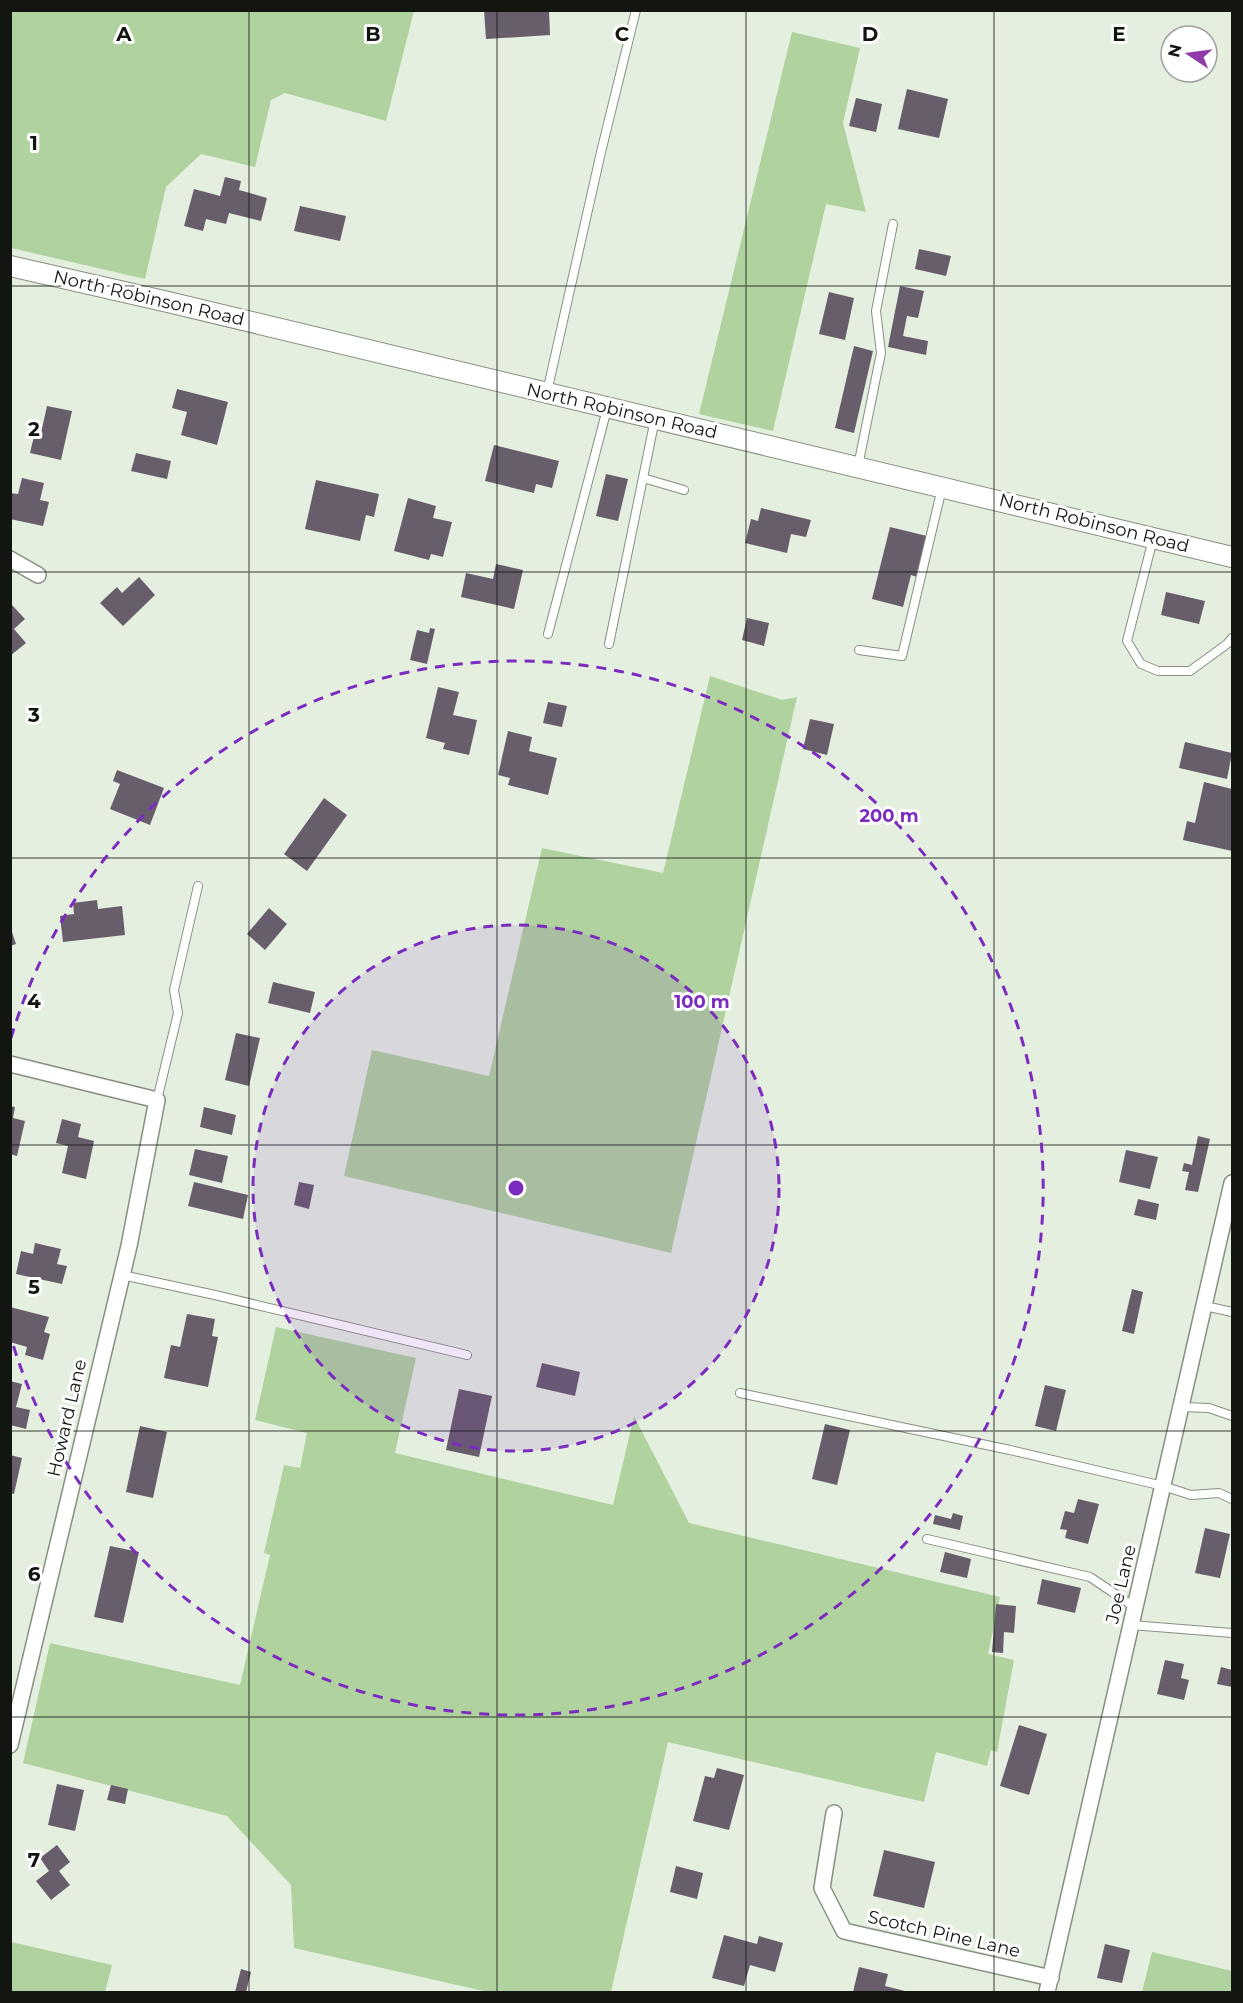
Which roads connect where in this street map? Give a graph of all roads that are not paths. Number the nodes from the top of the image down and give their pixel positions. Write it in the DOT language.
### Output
graph roads {
  1 [pos="636,10"];
  2 [pos="893,224"];
  3 [pos="10,266"];
  4 [pos="547,393"];
  5 [pos="607,407"];
  6 [pos="655,418"];
  7 [pos="858,466"];
  8 [pos="643,478"];
  9 [pos="943,486"];
  10 [pos="684,490"];
  11 [pos="1154,537"];
  12 [pos="1233,556"];
  13 [pos="10,559"];
  14 [pos="38,575"];
  15 [pos="548,634"];
  16 [pos="1233,638"];
  17 [pos="609,644"];
  18 [pos="859,650"];
  19 [pos="198,886"];
  20 [pos="10,1064"];
  21 [pos="157,1100"];
  22 [pos="1233,1184"];
  23 [pos="122,1275"];
  24 [pos="1204,1306"];
  25 [pos="1233,1312"];
  26 [pos="467,1355"];
  27 [pos="740,1393"];
  28 [pos="1181,1407"];
  29 [pos="1233,1416"];
  30 [pos="1163,1486"];
  31 [pos="1233,1499"];
  32 [pos="927,1539"];
  33 [pos="1136,1608"];
  34 [pos="1131,1625"];
  35 [pos="1233,1633"];
  36 [pos="10,1744"];
  37 [pos="834,1813"];
  38 [pos="1049,1985"];
  1 -- 4 [label="lane"];
  2 -- 7 [label="lane"];
  3 -- 4 [label="street, North Robinson Road"];
  4 -- 5 [label="street, North Robinson Road"];
  5 -- 6 [label="street, North Robinson Road"];
  5 -- 15 [label="lane"];
  6 -- 7 [label="street, North Robinson Road"];
  6 -- 8 [label="lane"];
  7 -- 9 [label="street, North Robinson Road"];
  8 -- 10 [label="lane"];
  8 -- 17 [label="lane"];
  9 -- 11 [label="street, North Robinson Road"];
  9 -- 18 [label="lane"];
  11 -- 12 [label="street, North Robinson Road"];
  11 -- 16 [label="lane"];
  13 -- 14 [label="street"];
  19 -- 21 [label="lane"];
  20 -- 21 [label="street"];
  21 -- 23 [label="street, Howard Lane"];
  22 -- 24 [label="street, Joe Lane"];
  23 -- 26 [label="lane"];
  23 -- 36 [label="street, Howard Lane"];
  24 -- 25 [label="lane"];
  24 -- 28 [label="street, Joe Lane"];
  27 -- 30 [label="lane"];
  28 -- 29 [label="lane"];
  28 -- 30 [label="street, Joe Lane"];
  30 -- 31 [label="lane"];
  30 -- 33 [label="street, Joe Lane"];
  32 -- 33 [label="lane"];
  33 -- 34 [label="street, Joe Lane"];
  34 -- 35 [label="lane"];
  34 -- 38 [label="street, Joe Lane"];
  37 -- 38 [label="street, Scotch Pine Lane"];
}
